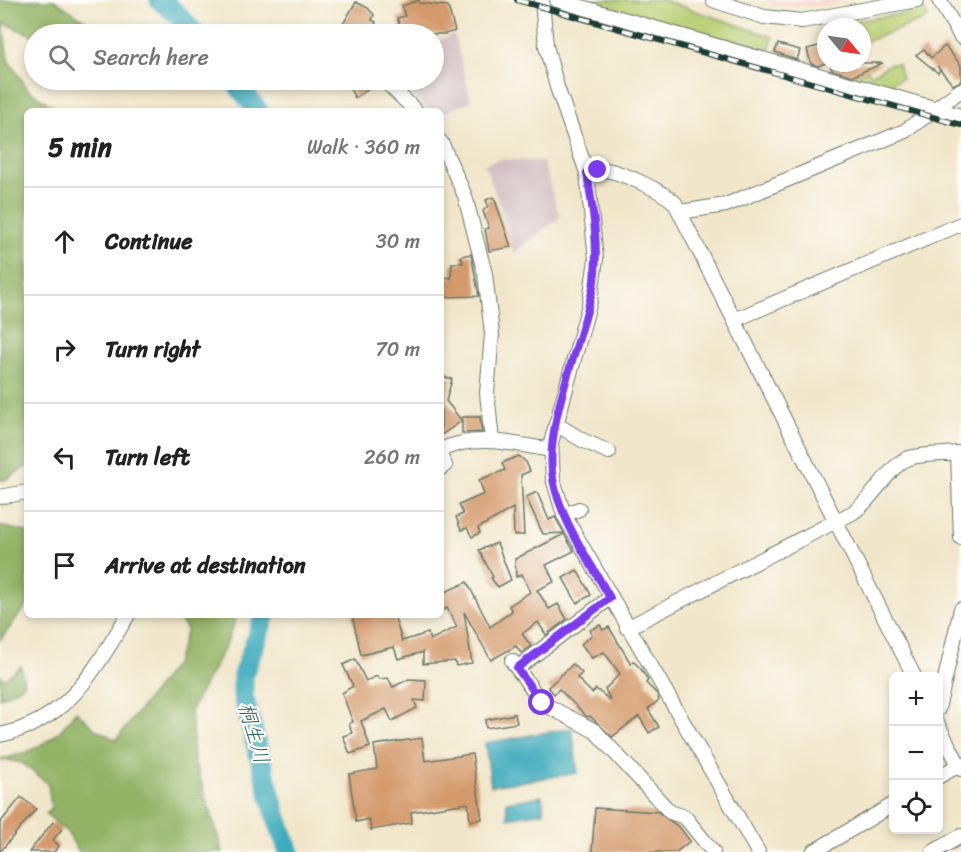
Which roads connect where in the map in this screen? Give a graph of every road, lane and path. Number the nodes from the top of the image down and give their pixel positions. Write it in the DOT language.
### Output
graph roads {
  1 [pos="542,0"];
  2 [pos="557,0"];
  3 [pos="713,0"];
  4 [pos="917,0"];
  5 [pos="939,0"];
  6 [pos="733,4"];
  7 [pos="961,37"];
  8 [pos="394,90"];
  9 [pos="961,90"];
  10 [pos="413,108"];
  11 [pos="936,110"];
  12 [pos="961,116"];
  13 [pos="444,149"];
  14 [pos="587,173"];
  15 [pos="680,212"];
  16 [pos="961,224"];
  17 [pos="734,320"];
  18 [pos="556,424"];
  19 [pos="492,441"];
  20 [pos="444,449"];
  21 [pos="550,450"];
  22 [pos="609,452"];
  23 [pos="959,453"];
  24 [pos="24,493"];
  25 [pos="0,497"];
  26 [pos="579,509"];
  27 [pos="564,515"];
  28 [pos="835,523"];
  29 [pos="961,538"];
  30 [pos="610,598"];
  31 [pos="961,609"];
  32 [pos="126,618"];
  33 [pos="627,628"];
  34 [pos="912,672"];
  35 [pos="943,691"];
  36 [pos="940,726"];
  37 [pos="0,735"];
  38 [pos="960,766"];
  39 [pos="943,775"];
  40 [pos="889,807"];
  41 [pos="961,836"];
  42 [pos="712,852"];
  43 [pos="758,852"];
  44 [pos="813,852"];
  45 [pos="933,852"];
  1 -- 14 [label="street"];
  2 -- 11 [label="street"];
  3 -- 6 [label="street"];
  4 -- 6 [label="street"];
  5 -- 7 [label="street"];
  8 -- 10 [label="street"];
  9 -- 11 [label="street"];
  11 -- 12 [label="street"];
  11 -- 15 [label="street"];
  13 -- 19 [label="street"];
  14 -- 15 [label="street"];
  14 -- 18 [label="street"];
  15 -- 17 [label="street"];
  16 -- 17 [label="street"];
  17 -- 28 [label="street"];
  18 -- 21 [label="street"];
  18 -- 22 [label="street"];
  19 -- 20 [label="street"];
  19 -- 21 [label="street"];
  21 -- 27 [label="street"];
  23 -- 28 [label="street"];
  23 -- 29 [label="street"];
  24 -- 25 [label="street"];
  26 -- 27 [label="street"];
  27 -- 30 [label="street"];
  28 -- 33 [label="street"];
  28 -- 34 [label="street"];
  30 -- 33 [label="street"];
  30 -- 42 [label="street"];
  31 -- 35 [label="street"];
  32 -- 37 [label="street"];
  33 -- 43 [label="street"];
  36 -- 38 [label="street"];
  38 -- 39 [label="street"];
  40 -- 44 [label="street"];
  41 -- 45 [label="street"];
}
